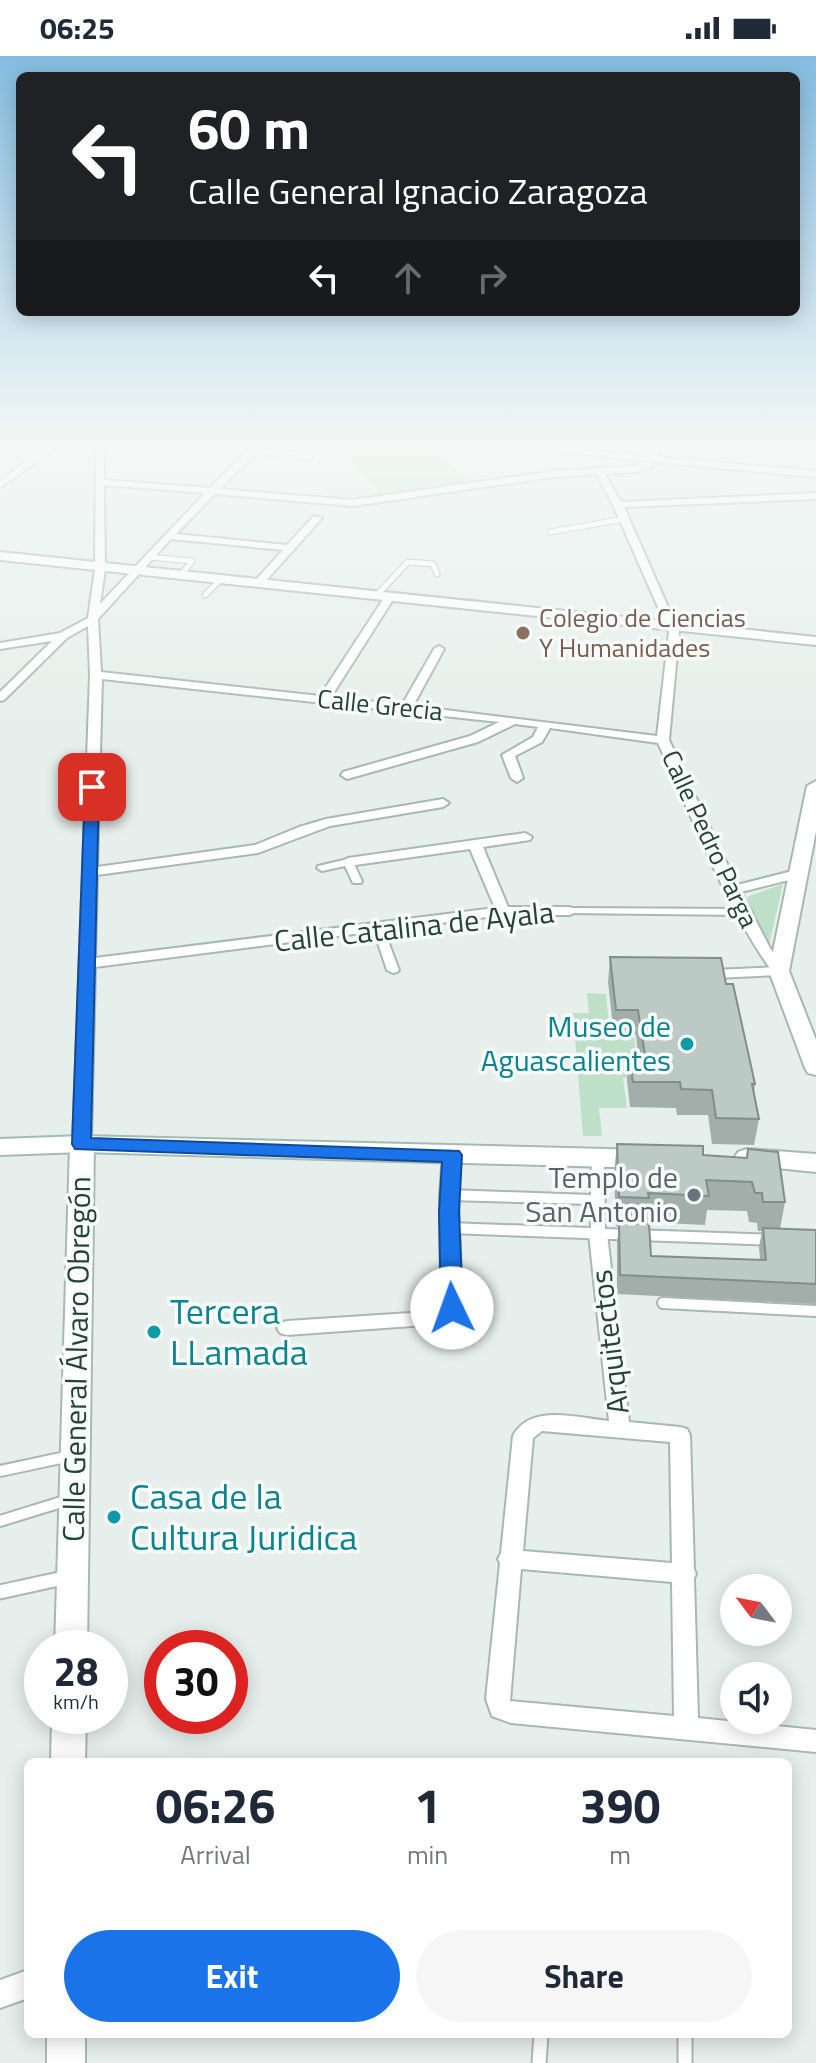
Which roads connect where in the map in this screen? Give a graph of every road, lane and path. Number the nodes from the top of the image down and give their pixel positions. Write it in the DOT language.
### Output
graph roads {
  1 [pos="99,541"];
  2 [pos="164,541"];
  3 [pos="216,541"];
  4 [pos="297,541"];
  5 [pos="634,541"];
  6 [pos="290,548"];
  7 [pos="0,556"];
  8 [pos="148,557"];
  9 [pos="99,566"];
  10 [pos="136,570"];
  11 [pos="437,574"];
  12 [pos="181,575"];
  13 [pos="221,579"];
  14 [pos="259,582"];
  15 [pos="205,595"];
  16 [pos="383,597"];
  17 [pos="93,619"];
  18 [pos="672,626"];
  19 [pos="63,636"];
  20 [pos="816,641"];
  21 [pos="0,646"];
  22 [pos="439,649"];
  23 [pos="96,675"];
  24 [pos="0,698"];
  25 [pos="324,699"];
  26 [pos="406,708"];
  27 [pos="513,720"];
  28 [pos="546,724"];
  29 [pos="663,740"];
  30 [pos="347,775"];
  31 [pos="517,778"];
  32 [pos="816,786"];
  33 [pos="443,803"];
  34 [pos="525,837"];
  35 [pos="476,846"];
  36 [pos="348,862"];
  37 [pos="322,868"];
  38 [pos="90,872"];
  39 [pos="800,873"];
  40 [pos="357,881"];
  41 [pos="733,890"];
  42 [pos="503,911"];
  43 [pos="570,911"];
  44 [pos="743,912"];
  45 [pos="378,928"];
  46 [pos="86,964"];
  47 [pos="393,970"];
  48 [pos="779,971"];
  49 [pos="701,975"];
  50 [pos="816,1068"];
  51 [pos="82,1144"];
  52 [pos="0,1147"];
  53 [pos="452,1155"];
  54 [pos="722,1158"];
  55 [pos="598,1159"];
  56 [pos="675,1159"];
  57 [pos="816,1163"];
  58 [pos="449,1195"];
  59 [pos="599,1200"];
  60 [pos="449,1228"];
  61 [pos="598,1234"];
  62 [pos="792,1240"];
  63 [pos="663,1303"];
  64 [pos="816,1311"];
  65 [pos="287,1328"];
  66 [pos="620,1429"];
  67 [pos="75,1455"];
  68 [pos="0,1471"];
  69 [pos="74,1498"];
  70 [pos="0,1521"];
  71 [pos="509,1559"];
  72 [pos="685,1574"];
  73 [pos="72,1576"];
  74 [pos="0,1592"];
  75 [pos="71,1630"];
  76 [pos="686,1730"];
  77 [pos="69,1734"];
  78 [pos="816,1741"];
  79 [pos="68,1758"];
  80 [pos="24,1985"];
  81 [pos="0,1994"];
  82 [pos="66,2038"];
  83 [pos="541,2038"];
  84 [pos="685,2038"];
  85 [pos="66,2063"];
  86 [pos="539,2063"];
  87 [pos="685,2063"];
  1 -- 9 [label="street, Calle General Álvaro Obregón"];
  2 -- 8 [label="street"];
  3 -- 6 [label="street"];
  4 -- 6 [label="street"];
  5 -- 18 [label="street, Calle Pedro Parga"];
  6 -- 14 [label="street"];
  7 -- 9 [label="street"];
  8 -- 10 [label="street"];
  8 -- 12 [label="lane"];
  9 -- 10 [label="street"];
  9 -- 17 [label="street, Calle General Álvaro Obregón"];
  10 -- 12 [label="street"];
  10 -- 17 [label="street"];
  11 -- 16 [label="lane"];
  12 -- 13 [label="street"];
  13 -- 14 [label="street"];
  13 -- 15 [label="lane"];
  14 -- 16 [label="street"];
  16 -- 18 [label="street"];
  16 -- 25 [label="street"];
  17 -- 19 [label="street"];
  17 -- 23 [label="street, Calle General Álvaro Obregón"];
  18 -- 20 [label="street"];
  18 -- 29 [label="street, Calle Pedro Parga"];
  19 -- 21 [label="street"];
  19 -- 24 [label="street"];
  22 -- 26 [label="street"];
  23 -- 25 [label="street, Calle Grecia"];
  23 -- 38 [label="street, Calle General Álvaro Obregón"];
  25 -- 26 [label="street, Calle Grecia"];
  26 -- 27 [label="street, Calle Grecia"];
  27 -- 28 [label="street, Calle Grecia"];
  27 -- 30 [label="street"];
  28 -- 29 [label="street, Calle Grecia"];
  28 -- 31 [label="street"];
  29 -- 41 [label="street, Calle Pedro Parga"];
  32 -- 39 [label="street"];
  33 -- 38 [label="street"];
  34 -- 35 [label="street"];
  35 -- 36 [label="street"];
  35 -- 42 [label="street"];
  36 -- 37 [label="street"];
  36 -- 40 [label="street"];
  38 -- 46 [label="street, Calle General Álvaro Obregón"];
  39 -- 41 [label="street"];
  39 -- 48 [label="street"];
  41 -- 44 [label="street, Calle Pedro Parga"];
  42 -- 43 [label="street, Calle Catalina de Ayala"];
  42 -- 45 [label="street, Calle Catalina de Ayala"];
  43 -- 44 [label="street, Calle Catalina de Ayala"];
  44 -- 48 [label="street, Calle Pedro Parga"];
  45 -- 46 [label="street, Calle Catalina de Ayala"];
  45 -- 47 [label="street"];
  46 -- 51 [label="street, Calle General Álvaro Obregón"];
  48 -- 49 [label="lane"];
  48 -- 50 [label="street, Calle Pedro Parga"];
  51 -- 52 [label="main road"];
  51 -- 53 [label="main road"];
  51 -- 67 [label="street, Calle General Álvaro Obregón"];
  53 -- 55 [label="main road"];
  53 -- 58 [label="street"];
  54 -- 57 [label="main road"];
  55 -- 56 [label="main road"];
  55 -- 59 [label="street, Arquitectos"];
  58 -- 59 [label="street"];
  58 -- 60 [label="street"];
  59 -- 61 [label="street, Arquitectos"];
  60 -- 61 [label="street"];
  60 -- 65 [label="street"];
  61 -- 62 [label="street"];
  61 -- 66 [label="street, Arquitectos"];
  63 -- 64 [label="lane"];
  66 -- 71 [label="street"];
  66 -- 72 [label="street"];
  67 -- 68 [label="lane"];
  67 -- 69 [label="street, Calle General Álvaro Obregón"];
  69 -- 70 [label="lane"];
  69 -- 73 [label="street, Calle General Álvaro Obregón"];
  71 -- 72 [label="street"];
  71 -- 76 [label="street"];
  72 -- 76 [label="street"];
  73 -- 74 [label="lane"];
  73 -- 75 [label="street, Calle General Álvaro Obregón"];
  76 -- 78 [label="street"];
  77 -- 79 [label="street"];
  80 -- 81 [label="street"];
  82 -- 85 [label="street"];
  83 -- 86 [label="lane"];
  84 -- 87 [label="lane"];
}
